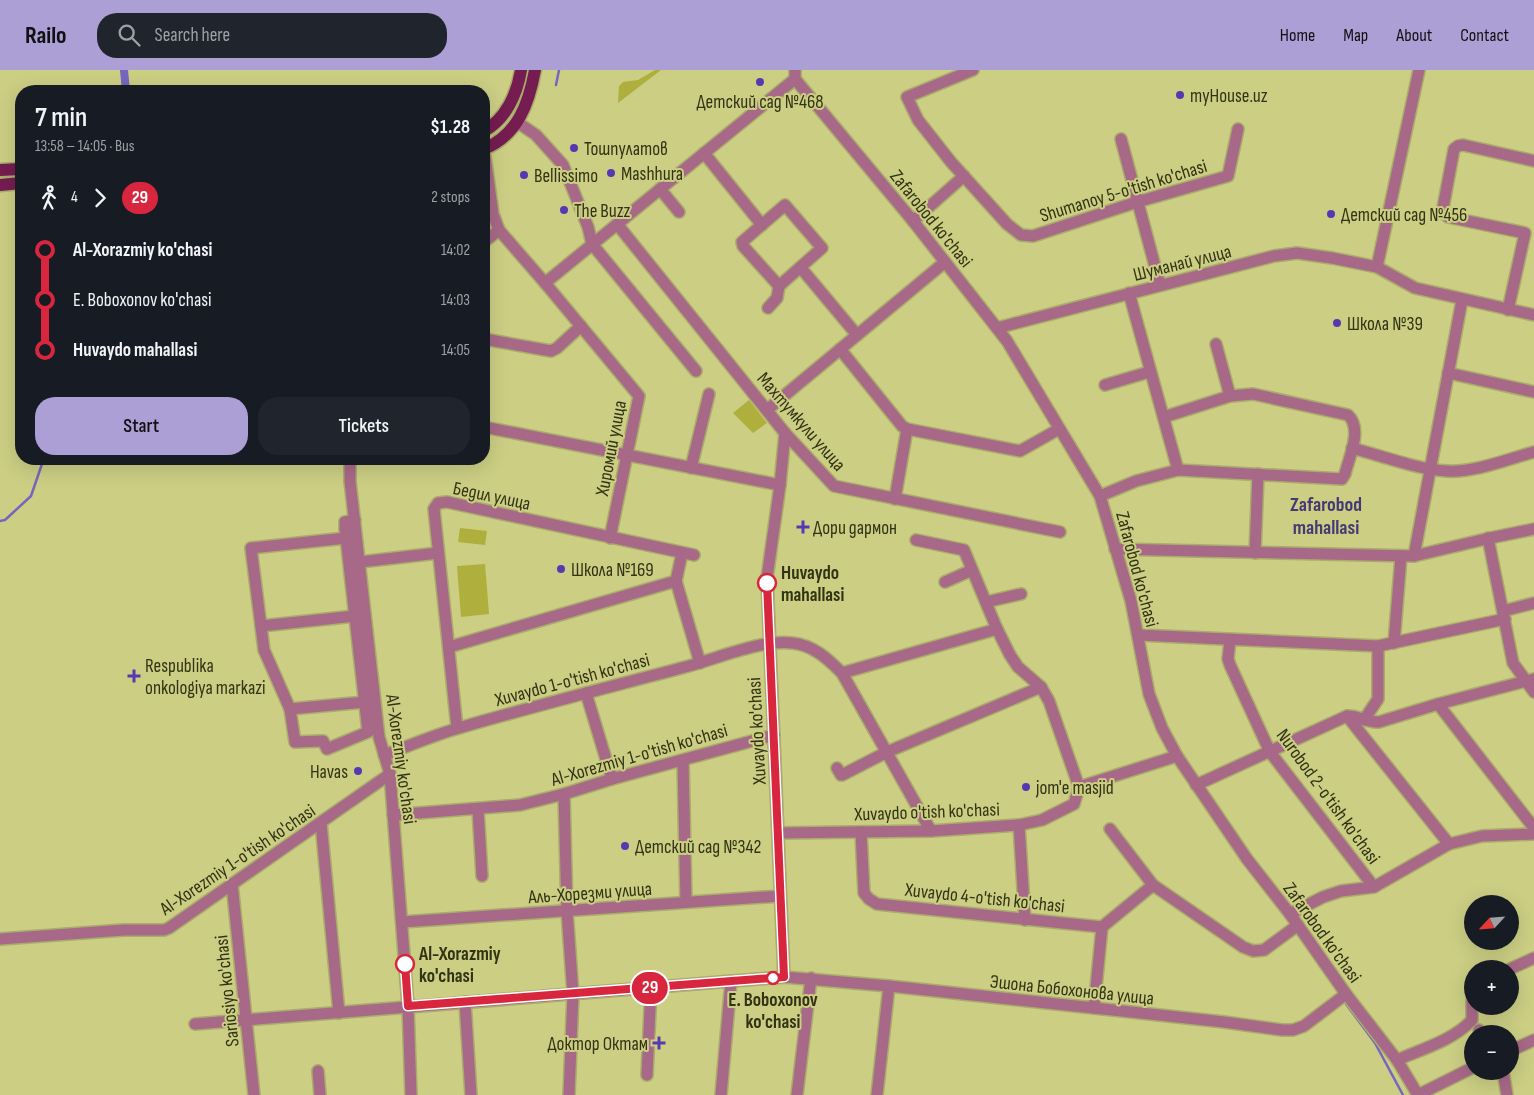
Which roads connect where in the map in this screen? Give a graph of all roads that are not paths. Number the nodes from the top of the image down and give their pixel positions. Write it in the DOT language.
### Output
graph roads {
  1 [pos="521,70"];
  2 [pos="535,70"];
  3 [pos="973,70"];
  4 [pos="1419,70"];
  5 [pos="795,75"];
  6 [pos="517,122"];
  7 [pos="490,126"];
  8 [pos="1238,129"];
  9 [pos="1121,138"];
  10 [pos="490,145"];
  11 [pos="704,153"];
  12 [pos="1534,161"];
  13 [pos="15,169"];
  14 [pos="0,170"];
  15 [pos="964,176"];
  16 [pos="15,183"];
  17 [pos="0,184"];
  18 [pos="660,189"];
  19 [pos="490,192"];
  20 [pos="1137,202"];
  21 [pos="678,212"];
  22 [pos="913,221"];
  23 [pos="617,224"];
  24 [pos="762,225"];
  25 [pos="499,230"];
  26 [pos="1530,234"];
  27 [pos="490,237"];
  28 [pos="592,244"];
  29 [pos="945,262"];
  30 [pos="1377,267"];
  31 [pos="800,268"];
  32 [pos="545,283"];
  33 [pos="1160,285"];
  34 [pos="779,286"];
  35 [pos="1129,293"];
  36 [pos="1462,300"];
  37 [pos="768,308"];
  38 [pos="1508,310"];
  39 [pos="1534,315"];
  40 [pos="581,326"];
  41 [pos="997,328"];
  42 [pos="857,335"];
  43 [pos="490,341"];
  44 [pos="1216,344"];
  45 [pos="840,349"];
  46 [pos="696,371"];
  47 [pos="1149,372"];
  48 [pos="1448,373"];
  49 [pos="1105,385"];
  50 [pos="1534,392"];
  51 [pos="709,394"];
  52 [pos="1230,396"];
  53 [pos="767,410"];
  54 [pos="1164,417"];
  55 [pos="490,428"];
  56 [pos="907,430"];
  57 [pos="1059,430"];
  58 [pos="784,433"];
  59 [pos="1352,448"];
  60 [pos="1534,452"];
  61 [pos="627,455"];
  62 [pos="350,465"];
  63 [pos="691,468"];
  64 [pos="1430,469"];
  65 [pos="1178,470"];
  66 [pos="1258,474"];
  67 [pos="780,485"];
  68 [pos="1100,496"];
  69 [pos="895,499"];
  70 [pos="354,520"];
  71 [pos="1534,529"];
  72 [pos="1060,532"];
  73 [pos="346,534"];
  74 [pos="610,538"];
  75 [pos="1488,538"];
  76 [pos="916,540"];
  77 [pos="1115,549"];
  78 [pos="438,553"];
  79 [pos="1255,553"];
  80 [pos="1400,556"];
  81 [pos="1414,556"];
  82 [pos="360,562"];
  83 [pos="972,570"];
  84 [pos="676,581"];
  85 [pos="946,582"];
  86 [pos="1021,594"];
  87 [pos="986,602"];
  88 [pos="1534,603"];
  89 [pos="1504,615"];
  90 [pos="355,616"];
  91 [pos="261,626"];
  92 [pos="997,629"];
  93 [pos="1139,635"];
  94 [pos="1230,640"];
  95 [pos="1394,642"];
  96 [pos="769,643"];
  97 [pos="1378,646"];
  98 [pos="449,647"];
  99 [pos="700,663"];
  100 [pos="842,673"];
  101 [pos="1530,680"];
  102 [pos="1041,687"];
  103 [pos="1534,692"];
  104 [pos="586,694"];
  105 [pos="365,702"];
  106 [pos="1438,704"];
  107 [pos="290,709"];
  108 [pos="1347,716"];
  109 [pos="1364,720"];
  110 [pos="457,728"];
  111 [pos="774,735"];
  112 [pos="887,752"];
  113 [pos="1270,752"];
  114 [pos="384,755"];
  115 [pos="1177,756"];
  116 [pos="683,761"];
  117 [pos="836,768"];
  118 [pos="390,774"];
  119 [pos="612,779"];
  120 [pos="1196,786"];
  121 [pos="1080,787"];
  122 [pos="564,794"];
  123 [pos="478,809"];
  124 [pos="393,814"];
  125 [pos="321,823"];
  126 [pos="1019,825"];
  127 [pos="1534,828"];
  128 [pos="1110,829"];
  129 [pos="931,831"];
  130 [pos="861,832"];
  131 [pos="778,834"];
  132 [pos="1534,834"];
  133 [pos="1449,844"];
  134 [pos="482,876"];
  135 [pos="232,884"];
  136 [pos="1153,885"];
  137 [pos="1374,886"];
  138 [pos="780,896"];
  139 [pos="686,902"];
  140 [pos="568,912"];
  141 [pos="1290,914"];
  142 [pos="1025,920"];
  143 [pos="402,922"];
  144 [pos="1298,925"];
  145 [pos="1102,926"];
  146 [pos="0,939"];
  147 [pos="1534,958"];
  148 [pos="1519,965"];
  149 [pos="784,977"];
  150 [pos="811,978"];
  151 [pos="731,981"];
  152 [pos="889,986"];
  153 [pos="651,988"];
  154 [pos="573,994"];
  155 [pos="1346,994"];
  156 [pos="465,1002"];
  157 [pos="408,1006"];
  158 [pos="1094,1008"];
  159 [pos="338,1012"];
  160 [pos="1472,1015"];
  161 [pos="246,1020"];
  162 [pos="195,1024"];
  163 [pos="1534,1040"];
  164 [pos="1519,1047"];
  165 [pos="1397,1060"];
  166 [pos="318,1071"];
  167 [pos="1464,1072"];
  168 [pos="647,1075"];
  169 [pos="1504,1080"];
  170 [pos="254,1095"];
  171 [pos="320,1095"];
  172 [pos="411,1095"];
  173 [pos="470,1095"];
  174 [pos="569,1095"];
  175 [pos="721,1095"];
  176 [pos="797,1095"];
  177 [pos="877,1095"];
  178 [pos="1418,1095"];
  179 [pos="1507,1095"];
  1 -- 7 [label="main road"];
  2 -- 6 [label="main road"];
  3 -- 15 [label="street, Shumanoy 5-o'tish ko'chasi"];
  4 -- 30 [label="street"];
  5 -- 11 [label="street"];
  5 -- 22 [label="street, Zafarobod ko'chasi"];
  6 -- 10 [label="main road"];
  6 -- 28 [label="street"];
  8 -- 20 [label="street, Shumanoy 5-o'tish ko'chasi"];
  9 -- 20 [label="street"];
  11 -- 18 [label="street"];
  11 -- 24 [label="street"];
  12 -- 26 [label="street"];
  13 -- 14 [label="main road"];
  15 -- 20 [label="street, Shumanoy 5-o'tish ko'chasi"];
  15 -- 22 [label="street"];
  16 -- 17 [label="main road"];
  18 -- 21 [label="street"];
  18 -- 23 [label="street"];
  19 -- 25 [label="street, Хиромий улица"];
  20 -- 33 [label="street"];
  22 -- 29 [label="street, Zafarobod ko'chasi"];
  23 -- 28 [label="street"];
  23 -- 53 [label="street, Махтумкули улица"];
  24 -- 31 [label="street"];
  24 -- 34 [label="street"];
  25 -- 27 [label="street"];
  25 -- 32 [label="street, Хиромий улица"];
  26 -- 38 [label="street"];
  28 -- 32 [label="street"];
  28 -- 46 [label="street"];
  29 -- 41 [label="street, Zafarobod ko'chasi"];
  29 -- 42 [label="street"];
  30 -- 33 [label="street, Шуманай улица"];
  30 -- 36 [label="street, Шуманай улица"];
  31 -- 34 [label="street"];
  31 -- 42 [label="street"];
  32 -- 40 [label="street, Хиромий улица"];
  33 -- 35 [label="street, Шуманай улица"];
  34 -- 37 [label="street"];
  35 -- 41 [label="street, Шуманай улица"];
  35 -- 47 [label="street"];
  36 -- 38 [label="street, Шуманай улица"];
  36 -- 48 [label="street"];
  38 -- 39 [label="street, Шуманай улица"];
  40 -- 43 [label="street"];
  40 -- 61 [label="street, Хиромий улица"];
  41 -- 57 [label="street, Zafarobod ko'chasi"];
  42 -- 45 [label="street"];
  44 -- 52 [label="street"];
  45 -- 53 [label="street"];
  45 -- 56 [label="street"];
  47 -- 49 [label="street"];
  47 -- 54 [label="street"];
  48 -- 50 [label="street"];
  48 -- 64 [label="street"];
  51 -- 63 [label="street"];
  52 -- 54 [label="street"];
  52 -- 59 [label="street"];
  53 -- 58 [label="street, Махтумкули улица"];
  54 -- 65 [label="street"];
  55 -- 61 [label="street"];
  56 -- 57 [label="street"];
  56 -- 69 [label="street"];
  57 -- 68 [label="street, Zafarobod ko'chasi"];
  58 -- 67 [label="street, Xuvaydo ko'chasi"];
  58 -- 69 [label="street, Махтумкули улица"];
  59 -- 64 [label="street"];
  59 -- 66 [label="street"];
  60 -- 64 [label="street"];
  61 -- 63 [label="street"];
  61 -- 74 [label="street, Хиромий улица"];
  62 -- 70 [label="street, Al-Xorezmiy ko'chasi"];
  63 -- 67 [label="street"];
  64 -- 81 [label="street"];
  65 -- 66 [label="street"];
  65 -- 68 [label="street"];
  66 -- 79 [label="street"];
  67 -- 96 [label="street, Xuvaydo ko'chasi"];
  68 -- 77 [label="street, Zafarobod ko'chasi"];
  69 -- 72 [label="street, Махтумкули улица"];
  70 -- 73 [label="street"];
  70 -- 82 [label="street, Al-Xorezmiy ko'chasi"];
  71 -- 75 [label="street"];
  73 -- 90 [label="street"];
  73 -- 91 [label="street"];
  74 -- 78 [label="street, Бедил улица"];
  74 -- 84 [label="street, Бедил улица"];
  75 -- 81 [label="street"];
  75 -- 89 [label="street"];
  76 -- 83 [label="street"];
  77 -- 79 [label="street"];
  77 -- 93 [label="street, Zafarobod ko'chasi"];
  78 -- 82 [label="street"];
  78 -- 98 [label="street, Бедил улица"];
  79 -- 80 [label="street"];
  80 -- 81 [label="street"];
  80 -- 95 [label="street"];
  82 -- 114 [label="street, Al-Xorezmiy ko'chasi"];
  83 -- 85 [label="street"];
  83 -- 87 [label="street"];
  84 -- 98 [label="street"];
  84 -- 99 [label="street"];
  86 -- 87 [label="street"];
  87 -- 92 [label="street"];
  88 -- 89 [label="street"];
  89 -- 95 [label="street"];
  89 -- 101 [label="street"];
  90 -- 91 [label="street"];
  90 -- 105 [label="street"];
  91 -- 107 [label="street"];
  92 -- 100 [label="street"];
  92 -- 102 [label="street"];
  93 -- 94 [label="street"];
  93 -- 115 [label="street, Zafarobod ko'chasi"];
  94 -- 97 [label="street"];
  94 -- 113 [label="street, Nurobod 2-o'tish ko'chasi"];
  95 -- 97 [label="street"];
  96 -- 99 [label="street, Xuvaydo 1-o'tish ko'chasi"];
  96 -- 100 [label="street, Xuvaydo 1-o'tish ko'chasi"];
  96 -- 111 [label="street, Xuvaydo ko'chasi"];
  97 -- 109 [label="street"];
  98 -- 110 [label="street, Бедил улица"];
  99 -- 104 [label="street, Xuvaydo 1-o'tish ko'chasi"];
  100 -- 112 [label="street, Xuvaydo 1-o'tish ko'chasi"];
  101 -- 103 [label="street"];
  101 -- 106 [label="street"];
  102 -- 112 [label="street"];
  102 -- 121 [label="street"];
  104 -- 110 [label="street, Xuvaydo 1-o'tish ko'chasi"];
  104 -- 119 [label="street"];
  105 -- 107 [label="street"];
  105 -- 107 [label="street"];
  106 -- 109 [label="street"];
  106 -- 127 [label="street"];
  108 -- 109 [label="street"];
  108 -- 113 [label="street"];
  108 -- 133 [label="street"];
  110 -- 114 [label="street, Xuvaydo 1-o'tish ko'chasi"];
  111 -- 116 [label="street, Al-Xorezmiy 1-o'tish ko'chasi"];
  111 -- 131 [label="street, Xuvaydo ko'chasi"];
  112 -- 117 [label="street"];
  112 -- 129 [label="street, Xuvaydo 1-o'tish ko'chasi"];
  113 -- 120 [label="street"];
  113 -- 137 [label="street, Nurobod 2-o'tish ko'chasi"];
  114 -- 118 [label="street, Al-Xorezmiy ko'chasi"];
  115 -- 120 [label="street, Zafarobod ko'chasi"];
  115 -- 121 [label="street"];
  116 -- 119 [label="street, Al-Xorezmiy 1-o'tish ko'chasi"];
  116 -- 139 [label="street"];
  118 -- 124 [label="street, Al-Xorezmiy ko'chasi"];
  118 -- 125 [label="street, Al-Xorezmiy 1-o'tish ko'chasi"];
  119 -- 122 [label="street, Al-Xorezmiy 1-o'tish ko'chasi"];
  120 -- 141 [label="street, Zafarobod ko'chasi"];
  121 -- 126 [label="street, Xuvaydo o'tish ko'chasi"];
  122 -- 123 [label="street, Al-Xorezmiy 1-o'tish ko'chasi"];
  122 -- 140 [label="street"];
  123 -- 124 [label="street, Al-Xorezmiy 1-o'tish ko'chasi"];
  123 -- 134 [label="street"];
  124 -- 143 [label="street, Al-Xorezmiy ko'chasi"];
  125 -- 135 [label="street, Al-Xorezmiy 1-o'tish ko'chasi"];
  125 -- 159 [label="street"];
  126 -- 129 [label="street, Xuvaydo o'tish ko'chasi"];
  126 -- 142 [label="street"];
  128 -- 136 [label="street"];
  129 -- 130 [label="street, Xuvaydo o'tish ko'chasi"];
  130 -- 131 [label="street, Xuvaydo o'tish ko'chasi"];
  130 -- 142 [label="street, Xuvaydo 4-o'tish ko'chasi"];
  131 -- 138 [label="street, Xuvaydo ko'chasi"];
  132 -- 133 [label="street"];
  133 -- 137 [label="street"];
  135 -- 146 [label="street, Al-Xorezmiy 1-o'tish ko'chasi"];
  135 -- 161 [label="street, Sariosiyo ko'chasi"];
  136 -- 144 [label="street"];
  136 -- 145 [label="street"];
  137 -- 141 [label="street"];
  138 -- 139 [label="street, Аль-Хорезми улица"];
  138 -- 149 [label="street, Xuvaydo ko'chasi"];
  139 -- 140 [label="street, Аль-Хорезми улица"];
  140 -- 143 [label="street, Аль-Хорезми улица"];
  140 -- 154 [label="street"];
  141 -- 144 [label="street, Zafarobod ko'chasi"];
  142 -- 145 [label="street, Xuvaydo 4-o'tish ko'chasi"];
  143 -- 157 [label="street, Al-Xorezmiy ko'chasi"];
  144 -- 155 [label="street, Zafarobod ko'chasi"];
  145 -- 158 [label="street"];
  147 -- 148 [label="street"];
  149 -- 150 [label="street, Эшона Бобохонова улица"];
  149 -- 151 [label="street, Эшона Бобохонова улица"];
  150 -- 152 [label="street, Эшона Бобохонова улица"];
  150 -- 176 [label="street"];
  151 -- 153 [label="street, Эшона Бобохонова улица"];
  151 -- 175 [label="street"];
  152 -- 158 [label="street, Эшона Бобохонова улица"];
  152 -- 177 [label="street"];
  153 -- 154 [label="street, Эшона Бобохонова улица"];
  153 -- 168 [label="street"];
  154 -- 156 [label="street, Эшона Бобохонова улица"];
  154 -- 174 [label="street"];
  155 -- 158 [label="street, Эшона Бобохонова улица"];
  155 -- 165 [label="street, Zafarobod ko'chasi"];
  156 -- 157 [label="street, Эшона Бобохонова улица"];
  156 -- 173 [label="street"];
  157 -- 159 [label="street, Эшона Бобохонова улица"];
  157 -- 172 [label="street, Al-Xorezmiy ko'chasi"];
  159 -- 161 [label="street, Эшона Бобохонова улица"];
  160 -- 165 [label="street"];
  161 -- 162 [label="street"];
  161 -- 170 [label="street, Sariosiyo ko'chasi"];
  163 -- 164 [label="street"];
  165 -- 178 [label="street, Zafarobod ko'chasi"];
  166 -- 171 [label="street"];
  167 -- 178 [label="street"];
  169 -- 179 [label="street"];
}
